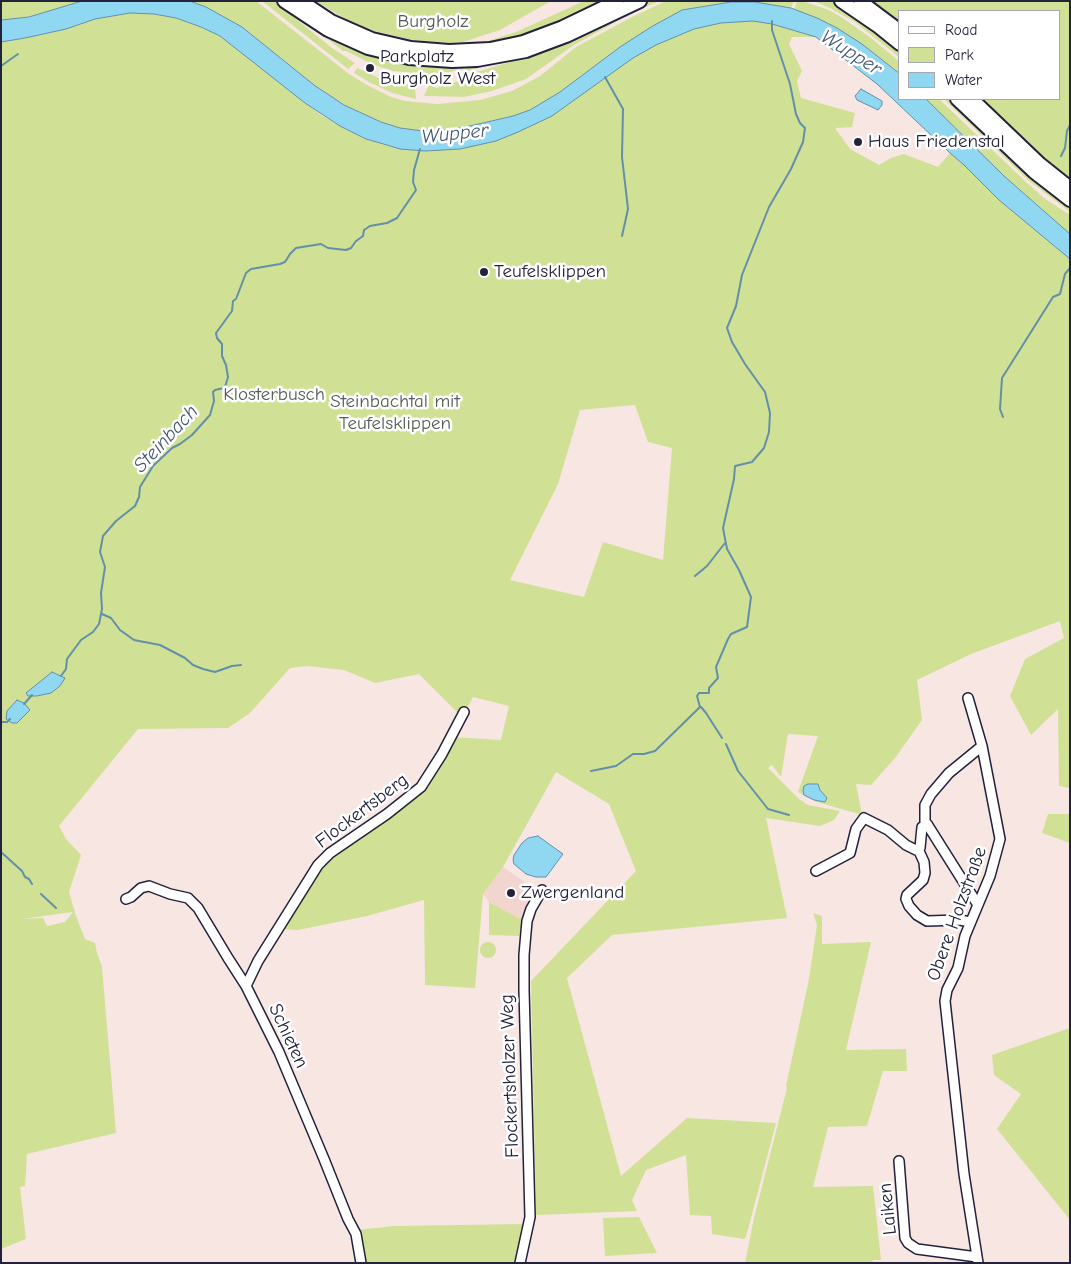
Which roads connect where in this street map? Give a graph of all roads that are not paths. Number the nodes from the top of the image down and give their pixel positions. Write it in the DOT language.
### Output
graph roads {
  1 [pos="284,1"];
  2 [pos="301,1"];
  3 [pos="617,1"];
  4 [pos="640,1"];
  5 [pos="840,1"];
  6 [pos="860,1"];
  7 [pos="898,30"];
  8 [pos="898,42"];
  9 [pos="958,100"];
  10 [pos="973,100"];
  11 [pos="1070,188"];
  12 [pos="1070,200"];
  13 [pos="968,698"];
  14 [pos="464,712"];
  15 [pos="982,746"];
  16 [pos="925,824"];
  17 [pos="918,849"];
  18 [pos="816,871"];
  19 [pos="542,890"];
  20 [pos="126,899"];
  21 [pos="978,905"];
  22 [pos="970,922"];
  23 [pos="246,986"];
  24 [pos="899,1161"];
  25 [pos="977,1260"];
  26 [pos="361,1263"];
  27 [pos="520,1263"];
  1 -- 4 [label="highway"];
  2 -- 3 [label="highway"];
  5 -- 8 [label="highway"];
  6 -- 7 [label="highway"];
  9 -- 12 [label="highway"];
  10 -- 11 [label="highway"];
  13 -- 15 [label="street, Obere Holzstraße"];
  14 -- 23 [label="street, Flockertsberg"];
  15 -- 16 [label="street"];
  15 -- 21 [label="street, Obere Holzstraße"];
  16 -- 17 [label="street"];
  16 -- 21 [label="street"];
  17 -- 18 [label="street"];
  17 -- 22 [label="street"];
  19 -- 27 [label="street, Flockertsholzer Weg"];
  20 -- 23 [label="street, Schieten"];
  21 -- 22 [label="street, Obere Holzstraße"];
  22 -- 25 [label="street, Obere Holzstraße"];
  23 -- 26 [label="street, Schieten"];
  24 -- 25 [label="street, Laiken"];
}
